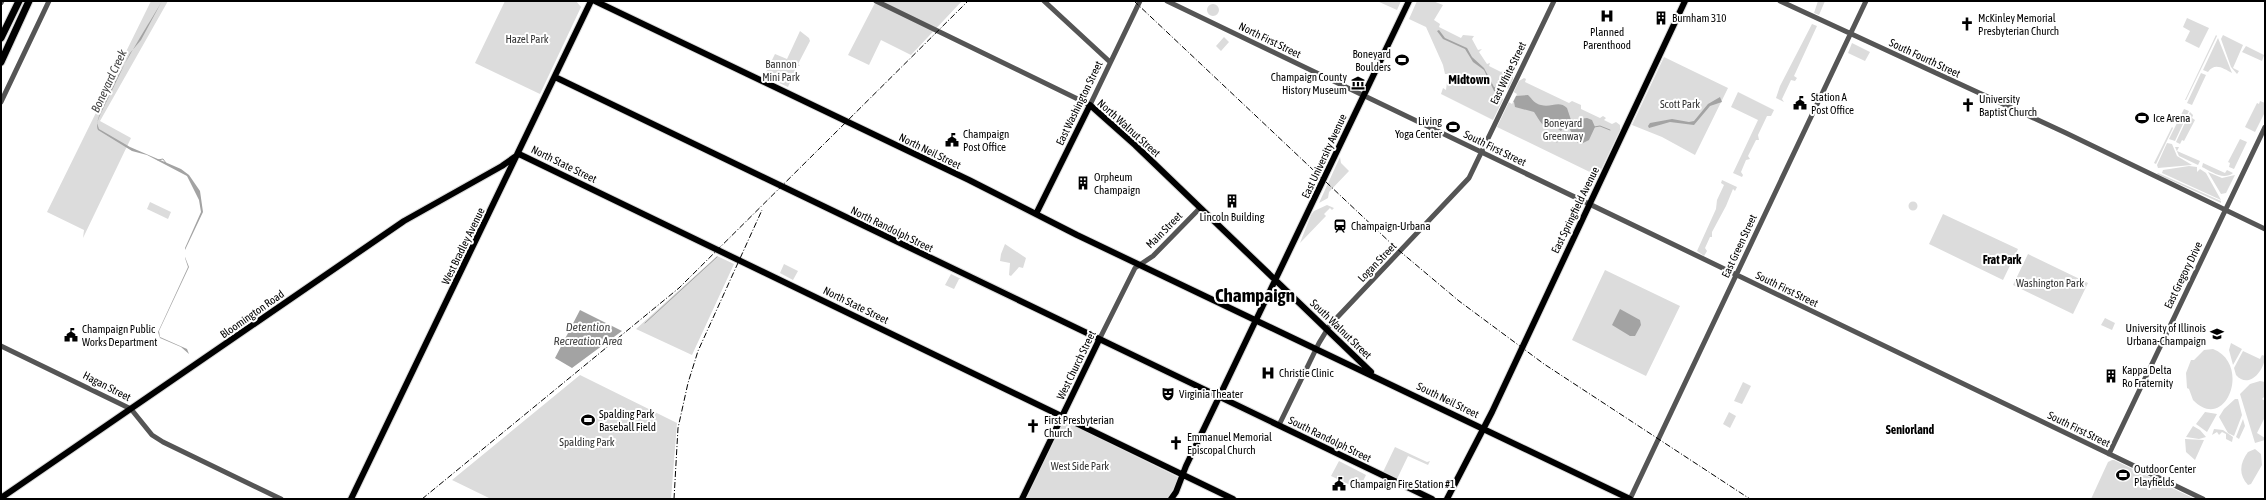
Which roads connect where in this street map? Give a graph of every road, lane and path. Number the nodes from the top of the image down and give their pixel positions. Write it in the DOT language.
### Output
graph roads {
  1 [pos="18,1"];
  2 [pos="29,1"];
  3 [pos="33,1"];
  4 [pos="49,1"];
  5 [pos="592,1"];
  6 [pos="595,1"];
  7 [pos="876,1"];
  8 [pos="1044,1"];
  9 [pos="1140,1"];
  10 [pos="1167,1"];
  11 [pos="1409,1"];
  12 [pos="1554,1"];
  13 [pos="1685,1"];
  14 [pos="1780,1"];
  15 [pos="1866,1"];
  16 [pos="19,24"];
  17 [pos="1850,34"];
  18 [pos="1,38"];
  19 [pos="1,62"];
  20 [pos="1110,62"];
  21 [pos="555,77"];
  22 [pos="1363,96"];
  23 [pos="1,102"];
  24 [pos="1090,105"];
  25 [pos="2265,127"];
  26 [pos="1481,153"];
  27 [pos="519,154"];
  28 [pos="1589,205"];
  29 [pos="1200,208"];
  30 [pos="2225,211"];
  31 [pos="1036,214"];
  32 [pos="2265,229"];
  33 [pos="1140,265"];
  34 [pos="1736,276"];
  35 [pos="1276,280"];
  36 [pos="1256,320"];
  37 [pos="1327,329"];
  38 [pos="1099,340"];
  39 [pos="1,346"];
  40 [pos="1316,348"];
  41 [pos="1374,376"];
  42 [pos="1220,397"];
  43 [pos="130,409"];
  44 [pos="1062,416"];
  45 [pos="1279,425"];
  46 [pos="1483,429"];
  47 [pos="2108,454"];
  48 [pos="1184,475"];
  49 [pos="2191,497"];
  50 [pos="1,498"];
  51 [pos="281,499"];
  52 [pos="352,499"];
  53 [pos="1022,499"];
  54 [pos="1170,499"];
  55 [pos="1233,499"];
  56 [pos="1432,499"];
  57 [pos="1447,499"];
  58 [pos="1630,499"];
  59 [pos="2202,499"];
  1 -- 18 [label="highway"];
  2 -- 16 [label="highway"];
  3 -- 16 [label="highway"];
  4 -- 23 [label="street"];
  5 -- 21 [label="main road, West Bradley Avenue"];
  6 -- 31 [label="main road, North Neil Street"];
  7 -- 24 [label="street, North Walnut Street"];
  8 -- 20 [label="street"];
  9 -- 20 [label="street, East Washington Street"];
  10 -- 22 [label="street, North First Street"];
  11 -- 22 [label="main road, East University Avenue"];
  12 -- 26 [label="street, East White Street"];
  13 -- 28 [label="main road, East Springfield Avenue"];
  14 -- 17 [label="street, South Fourth Street"];
  15 -- 17 [label="street, East Green Street"];
  16 -- 19 [label="highway"];
  17 -- 30 [label="street, South Fourth Street"];
  17 -- 34 [label="street, East Green Street"];
  20 -- 24 [label="street, East Washington Street"];
  21 -- 27 [label="main road, West Bradley Avenue"];
  21 -- 38 [label="main road, North Randolph Street"];
  22 -- 26 [label="street, South First Street"];
  22 -- 35 [label="main road, East University Avenue"];
  24 -- 29 [label="main road, North Walnut Street"];
  24 -- 31 [label="main road, East Washington Street"];
  25 -- 30 [label="street, East Gregory Drive"];
  26 -- 28 [label="street, South First Street"];
  26 -- 37 [label="street, Logan Street"];
  27 -- 43 [label="main road, Bloomington Road"];
  27 -- 44 [label="main road, North State Street"];
  27 -- 52 [label="main road, West Bradley Avenue"];
  28 -- 34 [label="street, South First Street"];
  28 -- 46 [label="main road, East Springfield Avenue"];
  29 -- 33 [label="street, Main Street"];
  29 -- 35 [label="main road, North Walnut Street"];
  30 -- 32 [label="street, South Fourth Street"];
  30 -- 47 [label="street, East Gregory Drive"];
  31 -- 33 [label="main road, North Neil Street"];
  33 -- 36 [label="main road, North Neil Street"];
  33 -- 38 [label="street, West Church Street"];
  34 -- 47 [label="street, South First Street"];
  34 -- 58 [label="street, East Green Street"];
  35 -- 36 [label="main road, East University Avenue"];
  35 -- 37 [label="main road, South Walnut Street"];
  36 -- 40 [label="main road, South Neil Street"];
  36 -- 42 [label="main road, East University Avenue"];
  37 -- 40 [label="street, Logan Street"];
  37 -- 41 [label="main road, South Walnut Street"];
  38 -- 42 [label="main road, North Randolph Street"];
  38 -- 44 [label="main road, West Church Street"];
  39 -- 43 [label="street, Hagan Street"];
  40 -- 41 [label="main road, South Neil Street"];
  40 -- 45 [label="street, Logan Street"];
  41 -- 46 [label="main road, South Neil Street"];
  42 -- 45 [label="main road, South Randolph Street"];
  42 -- 48 [label="main road, East University Avenue"];
  43 -- 50 [label="main road, Bloomington Road"];
  43 -- 51 [label="street, Hagan Street"];
  44 -- 48 [label="main road, North State Street"];
  44 -- 53 [label="main road, West Church Street"];
  45 -- 56 [label="main road, South Randolph Street"];
  46 -- 57 [label="main road, East Springfield Avenue"];
  46 -- 58 [label="main road, South Neil Street"];
  47 -- 49 [label="street, South First Street"];
  48 -- 54 [label="main road, East University Avenue"];
  48 -- 55 [label="main road, North State Street"];
  49 -- 59 [label="street, South First Street"];
}
